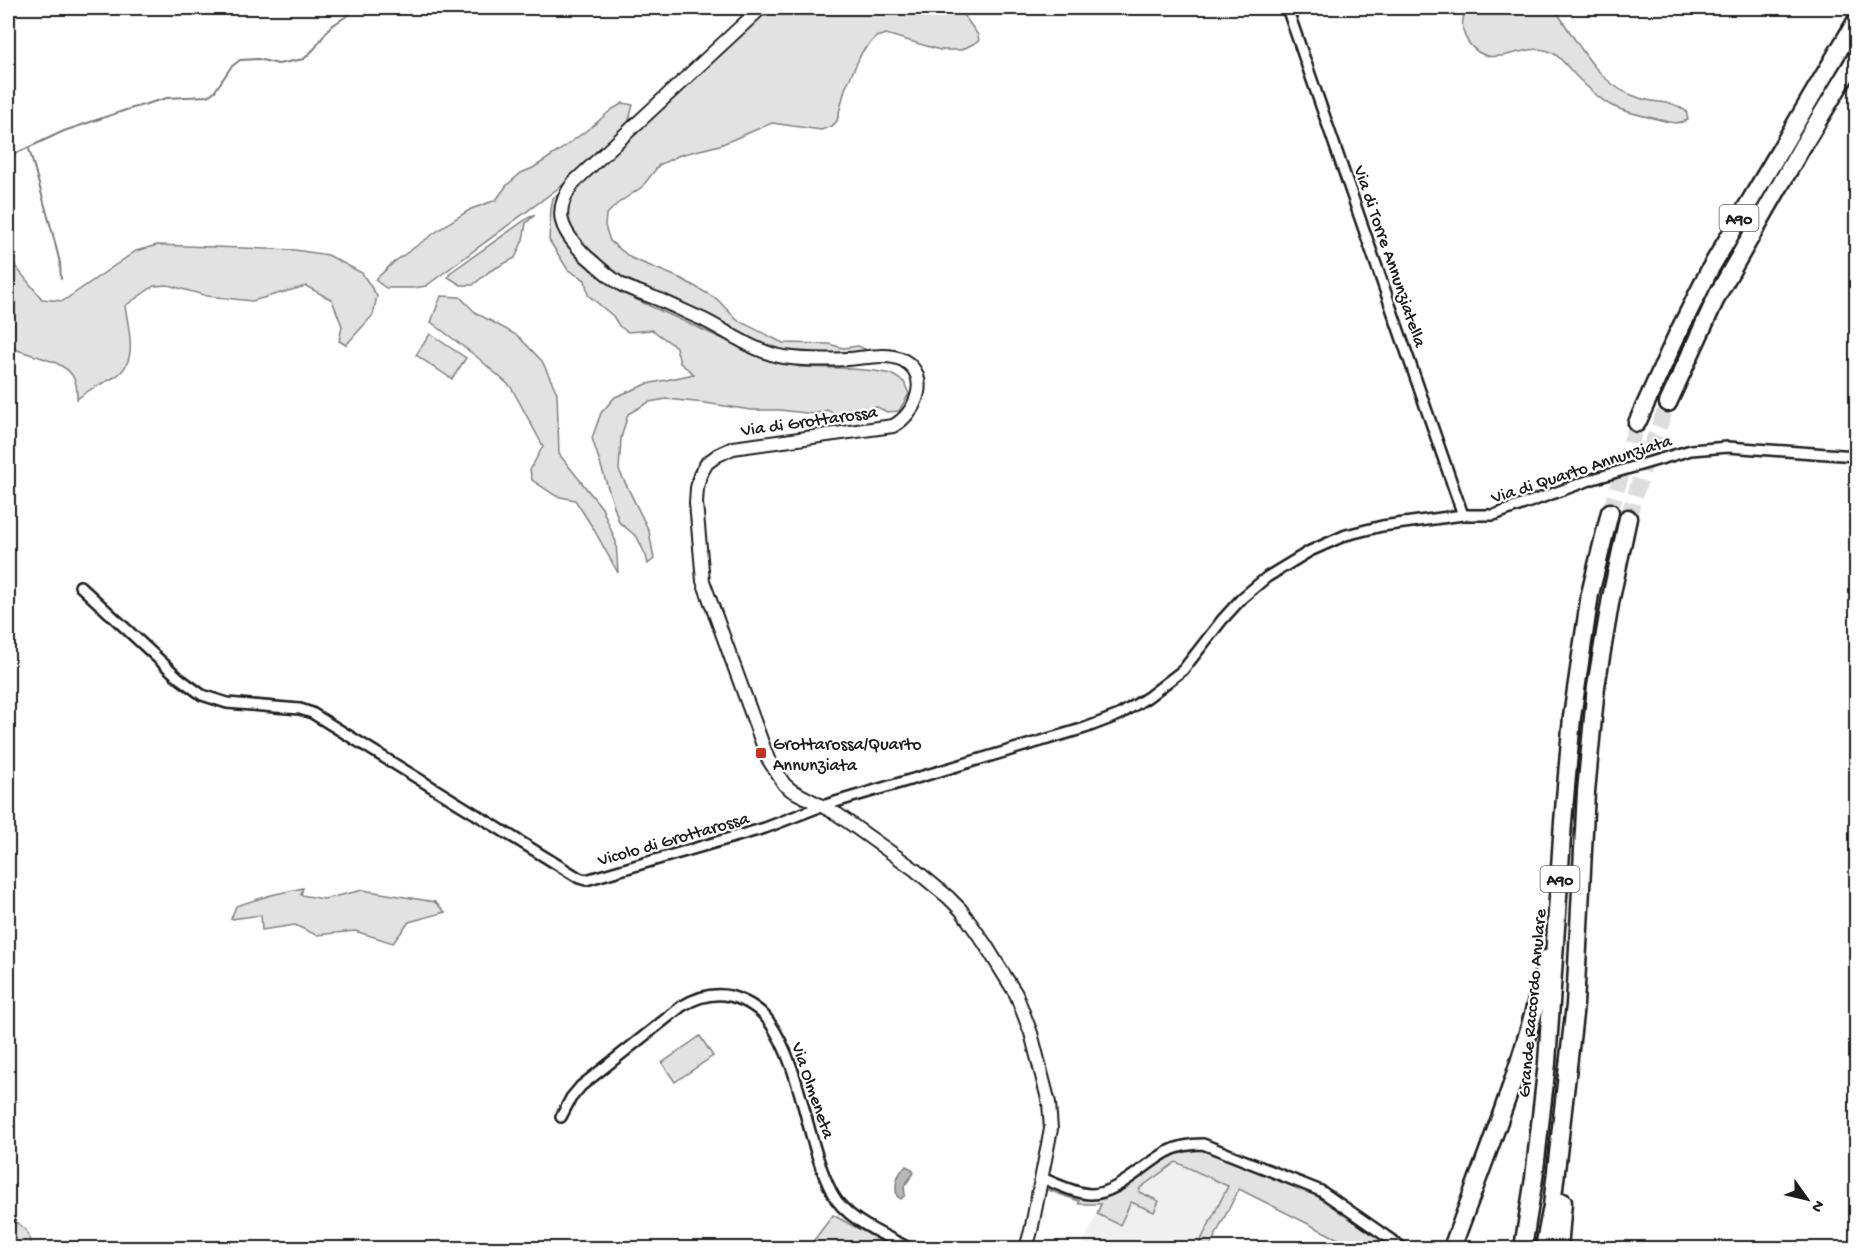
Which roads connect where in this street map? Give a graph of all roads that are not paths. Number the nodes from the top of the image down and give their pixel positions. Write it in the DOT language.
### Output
graph roads {
  1 [pos="760,8"];
  2 [pos="1287,8"];
  3 [pos="1857,21"];
  4 [pos="1857,58"];
  5 [pos="1668,403"];
  6 [pos="1637,423"];
  7 [pos="1857,456"];
  8 [pos="1610,512"];
  9 [pos="1463,515"];
  10 [pos="1628,518"];
  11 [pos="80,586"];
  12 [pos="822,806"];
  13 [pos="1559,887"];
  14 [pos="1575,1005"];
  15 [pos="561,1117"];
  16 [pos="1042,1178"];
  17 [pos="909,1248"];
  18 [pos="1026,1248"];
  19 [pos="1403,1248"];
  20 [pos="1452,1248"];
  21 [pos="1523,1248"];
  22 [pos="1544,1248"];
  23 [pos="1559,1248"];
  1 -- 12 [label="street, Via di Grottarossa"];
  2 -- 9 [label="street, Via di Torre Annunziatella"];
  3 -- 6 [label="highway, A90"];
  4 -- 5 [label="highway, A90"];
  7 -- 9 [label="street, Via di Quarto Annunziata"];
  8 -- 13 [label="highway, Grande Raccordo Anulare / A90"];
  9 -- 12 [label="street, Via di Quarto Annunziata"];
  10 -- 14 [label="highway, A90"];
  11 -- 12 [label="street, Vicolo di Grottarossa"];
  12 -- 16 [label="street, Via di Grottarossa"];
  13 -- 20 [label="highway"];
  13 -- 21 [label="highway, Grande Raccordo Anulare / A90"];
  14 -- 22 [label="highway, A90"];
  14 -- 23 [label="highway"];
  15 -- 17 [label="street, Via Olmeneta"];
  16 -- 18 [label="street, Via di Grottarossa"];
  16 -- 19 [label="street"];
}
